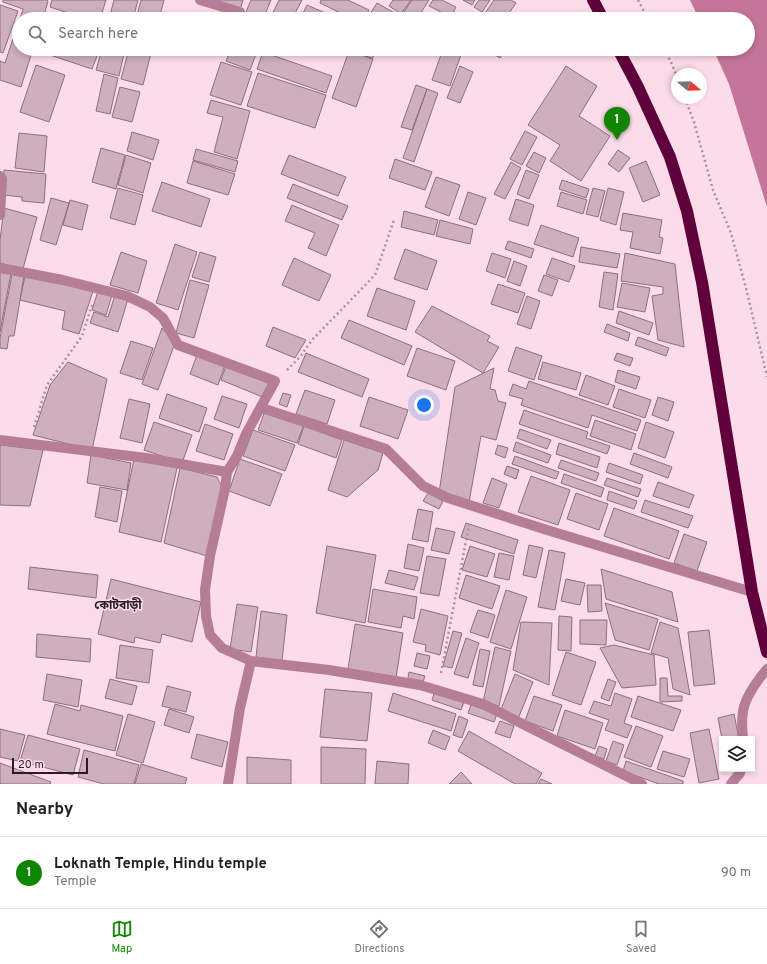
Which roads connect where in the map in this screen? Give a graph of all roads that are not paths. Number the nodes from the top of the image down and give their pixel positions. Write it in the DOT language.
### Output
graph roads {
  1 [pos="200,0"];
  2 [pos="593,0"];
  3 [pos="240,12"];
  4 [pos="599,12"];
  5 [pos="622,56"];
  6 [pos="0,176"];
  7 [pos="0,215"];
  8 [pos="0,268"];
  9 [pos="262,408"];
  10 [pos="0,440"];
  11 [pos="227,472"];
  12 [pos="752,592"];
  13 [pos="767,652"];
  14 [pos="251,661"];
  15 [pos="767,669"];
  16 [pos="743,736"];
  17 [pos="740,772"];
  18 [pos="228,784"];
  19 [pos="642,784"];
  20 [pos="730,784"];
  1 -- 3 [label="street"];
  2 -- 4 [label="highway"];
  5 -- 12 [label="highway"];
  6 -- 7 [label="street"];
  8 -- 9 [label="street"];
  9 -- 11 [label="street"];
  9 -- 12 [label="street"];
  10 -- 11 [label="street"];
  11 -- 14 [label="street"];
  12 -- 13 [label="highway"];
  14 -- 18 [label="street"];
  14 -- 19 [label="street"];
  15 -- 16 [label="street"];
  17 -- 20 [label="street"];
}
